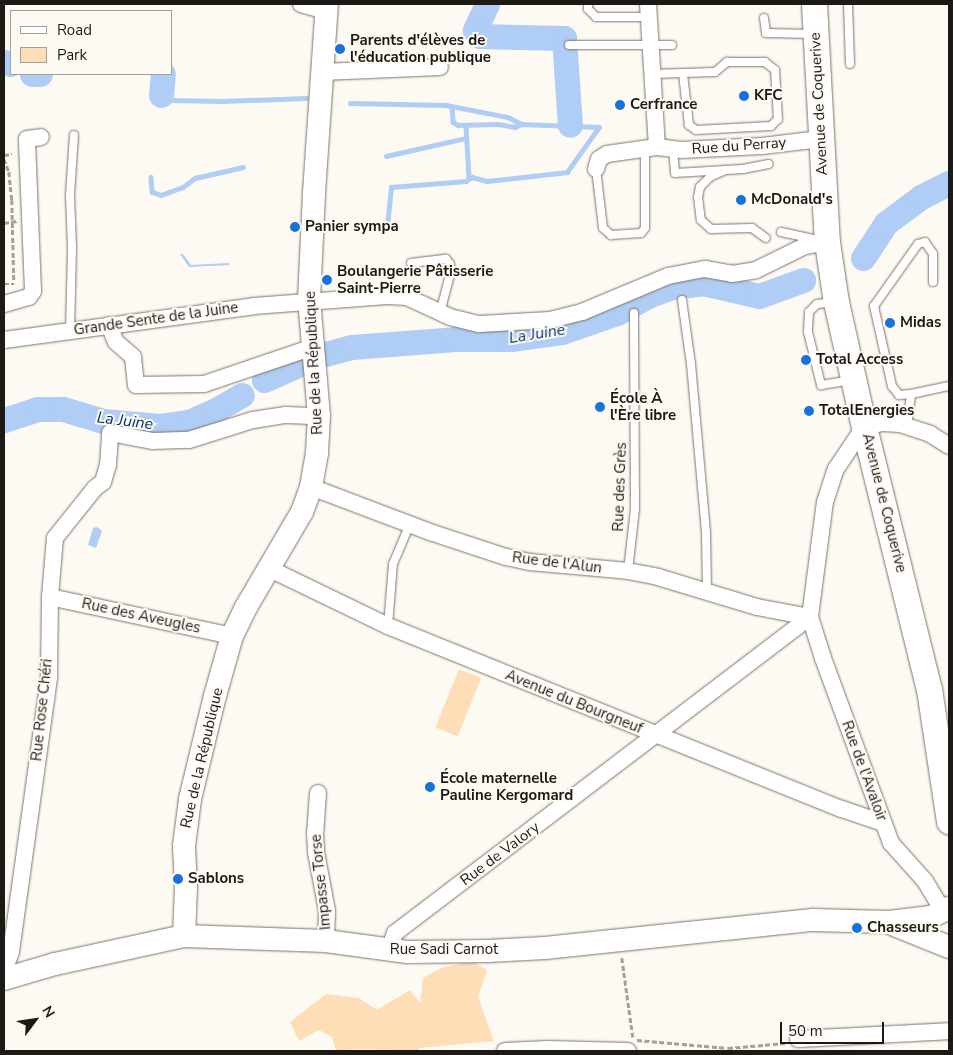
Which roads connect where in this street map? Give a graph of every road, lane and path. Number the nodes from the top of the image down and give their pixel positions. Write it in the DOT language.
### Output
graph roads {
  1 [pos="301,4"];
  2 [pos="588,4"];
  3 [pos="814,4"];
  4 [pos="848,4"];
  5 [pos="326,7"];
  6 [pos="648,10"];
  7 [pos="764,18"];
  8 [pos="815,34"];
  9 [pos="569,45"];
  10 [pos="650,45"];
  11 [pos="672,45"];
  12 [pos="850,64"];
  13 [pos="440,66"];
  14 [pos="652,74"];
  15 [pos="683,74"];
  16 [pos="321,90"];
  17 [pos="74,135"];
  18 [pos="41,137"];
  19 [pos="821,139"];
  20 [pos="651,148"];
  21 [pos="673,148"];
  22 [pos="764,155"];
  23 [pos="4,159"];
  24 [pos="596,169"];
  25 [pos="725,170"];
  26 [pos="781,232"];
  27 [pos="766,238"];
  28 [pos="827,242"];
  29 [pos="411,263"];
  30 [pos="933,282"];
  31 [pos="14,283"];
  32 [pos="309,300"];
  33 [pos="682,300"];
  34 [pos="836,302"];
  35 [pos="4,304"];
  36 [pos="440,313"];
  37 [pos="634,313"];
  38 [pos="109,325"];
  39 [pos="70,331"];
  40 [pos="4,340"];
  41 [pos="314,356"];
  42 [pos="853,380"];
  43 [pos="949,386"];
  44 [pos="911,394"];
  45 [pos="319,416"];
  46 [pos="864,427"];
  47 [pos="907,427"];
  48 [pos="949,446"];
  49 [pos="311,486"];
  50 [pos="410,524"];
  51 [pos="270,569"];
  52 [pos="628,572"];
  53 [pos="707,592"];
  54 [pos="50,597"];
  55 [pos="810,617"];
  56 [pos="388,626"];
  57 [pos="232,636"];
  58 [pos="655,735"];
  59 [pos="318,793"];
  60 [pos="949,821"];
  61 [pos="883,823"];
  62 [pos="946,909"];
  63 [pos="889,922"];
  64 [pos="949,935"];
  65 [pos="184,936"];
  66 [pos="926,936"];
  67 [pos="620,939"];
  68 [pos="326,941"];
  69 [pos="949,947"];
  70 [pos="390,951"];
  71 [pos="4,972"];
  72 [pos="4,979"];
  73 [pos="949,1032"];
  74 [pos="798,1039"];
  75 [pos="630,1046"];
  76 [pos="505,1051"];
  1 -- 5 [label="street"];
  2 -- 6 [label="lane"];
  3 -- 8 [label="main road, Avenue de Coquerive"];
  4 -- 12 [label="lane"];
  5 -- 16 [label="main road, Rue de la République"];
  6 -- 10 [label="street"];
  7 -- 8 [label="lane"];
  8 -- 19 [label="main road, Avenue de Coquerive"];
  9 -- 10 [label="lane"];
  10 -- 11 [label="lane"];
  10 -- 14 [label="street"];
  13 -- 16 [label="street"];
  14 -- 15 [label="lane"];
  14 -- 20 [label="street"];
  15 -- 15 [label="lane"];
  16 -- 32 [label="main road, Rue de la République"];
  17 -- 39 [label="lane"];
  18 -- 35 [label="street"];
  19 -- 22 [label="street, Rue du Perray"];
  19 -- 28 [label="main road, Avenue de Coquerive"];
  20 -- 21 [label="street, Rue du Perray"];
  20 -- 24 [label="street, Rue du Perray"];
  20 -- 24 [label="lane"];
  21 -- 22 [label="street, Rue du Perray"];
  21 -- 25 [label="lane"];
  22 -- 25 [label="lane"];
  23 -- 31 [label="path"];
  25 -- 27 [label="lane"];
  26 -- 28 [label="lane"];
  28 -- 34 [label="main road, Avenue de Coquerive"];
  28 -- 36 [label="street, Grande Sente de la Juine"];
  29 -- 36 [label="lane"];
  30 -- 44 [label="lane"];
  32 -- 36 [label="street, Grande Sente de la Juine"];
  32 -- 38 [label="street, Grande Sente de la Juine"];
  32 -- 41 [label="main road, Rue de la République"];
  33 -- 53 [label="lane"];
  34 -- 42 [label="main road, Avenue de Coquerive"];
  34 -- 42 [label="lane"];
  37 -- 52 [label="lane, Rue des Grès"];
  38 -- 39 [label="street, Grande Sente de la Juine"];
  38 -- 41 [label="street"];
  39 -- 40 [label="street, Grande Sente de la Juine"];
  41 -- 45 [label="main road, Rue de la République"];
  42 -- 46 [label="main road, Avenue de Coquerive"];
  43 -- 44 [label="lane"];
  44 -- 47 [label="lane"];
  45 -- 49 [label="main road, Rue de la République"];
  45 -- 54 [label="street, Rue Rose Chéri"];
  46 -- 47 [label="street"];
  46 -- 55 [label="street"];
  46 -- 60 [label="main road, Avenue de Coquerive"];
  47 -- 48 [label="street"];
  49 -- 50 [label="street, Rue de l'Alun"];
  49 -- 51 [label="main road, Rue de la République"];
  50 -- 52 [label="street, Rue de l'Alun"];
  50 -- 56 [label="lane"];
  51 -- 56 [label="street, Avenue du Bourgneuf"];
  51 -- 57 [label="main road, Rue de la République"];
  52 -- 53 [label="street, Rue de l'Alun"];
  53 -- 55 [label="street, Rue de l'Alun"];
  54 -- 57 [label="street, Rue des Aveugles"];
  54 -- 71 [label="street, Rue Rose Chéri"];
  55 -- 58 [label="street, Rue de Valory"];
  55 -- 61 [label="street, Rue de l'Avaloir"];
  56 -- 58 [label="street, Avenue du Bourgneuf"];
  57 -- 65 [label="main road, Rue de la République"];
  58 -- 61 [label="street, Avenue du Bourgneuf"];
  58 -- 70 [label="street, Rue de Valory"];
  59 -- 68 [label="street, Impasse Torse"];
  61 -- 62 [label="street, Rue de l'Avaloir"];
  62 -- 63 [label="main road, Rue Sadi Carnot"];
  63 -- 66 [label="main road, Rue Sadi Carnot"];
  63 -- 67 [label="main road, Rue Sadi Carnot"];
  64 -- 66 [label="main road, Rue Sadi Carnot"];
  65 -- 68 [label="main road, Rue Sadi Carnot"];
  65 -- 72 [label="main road, Rue Sadi Carnot"];
  66 -- 69 [label="main road, Rue Sadi Carnot"];
  67 -- 70 [label="main road, Rue Sadi Carnot"];
  67 -- 75 [label="path"];
  68 -- 70 [label="main road, Rue Sadi Carnot"];
  73 -- 74 [label="street"];
  74 -- 75 [label="path"];
  75 -- 76 [label="street"];
}
